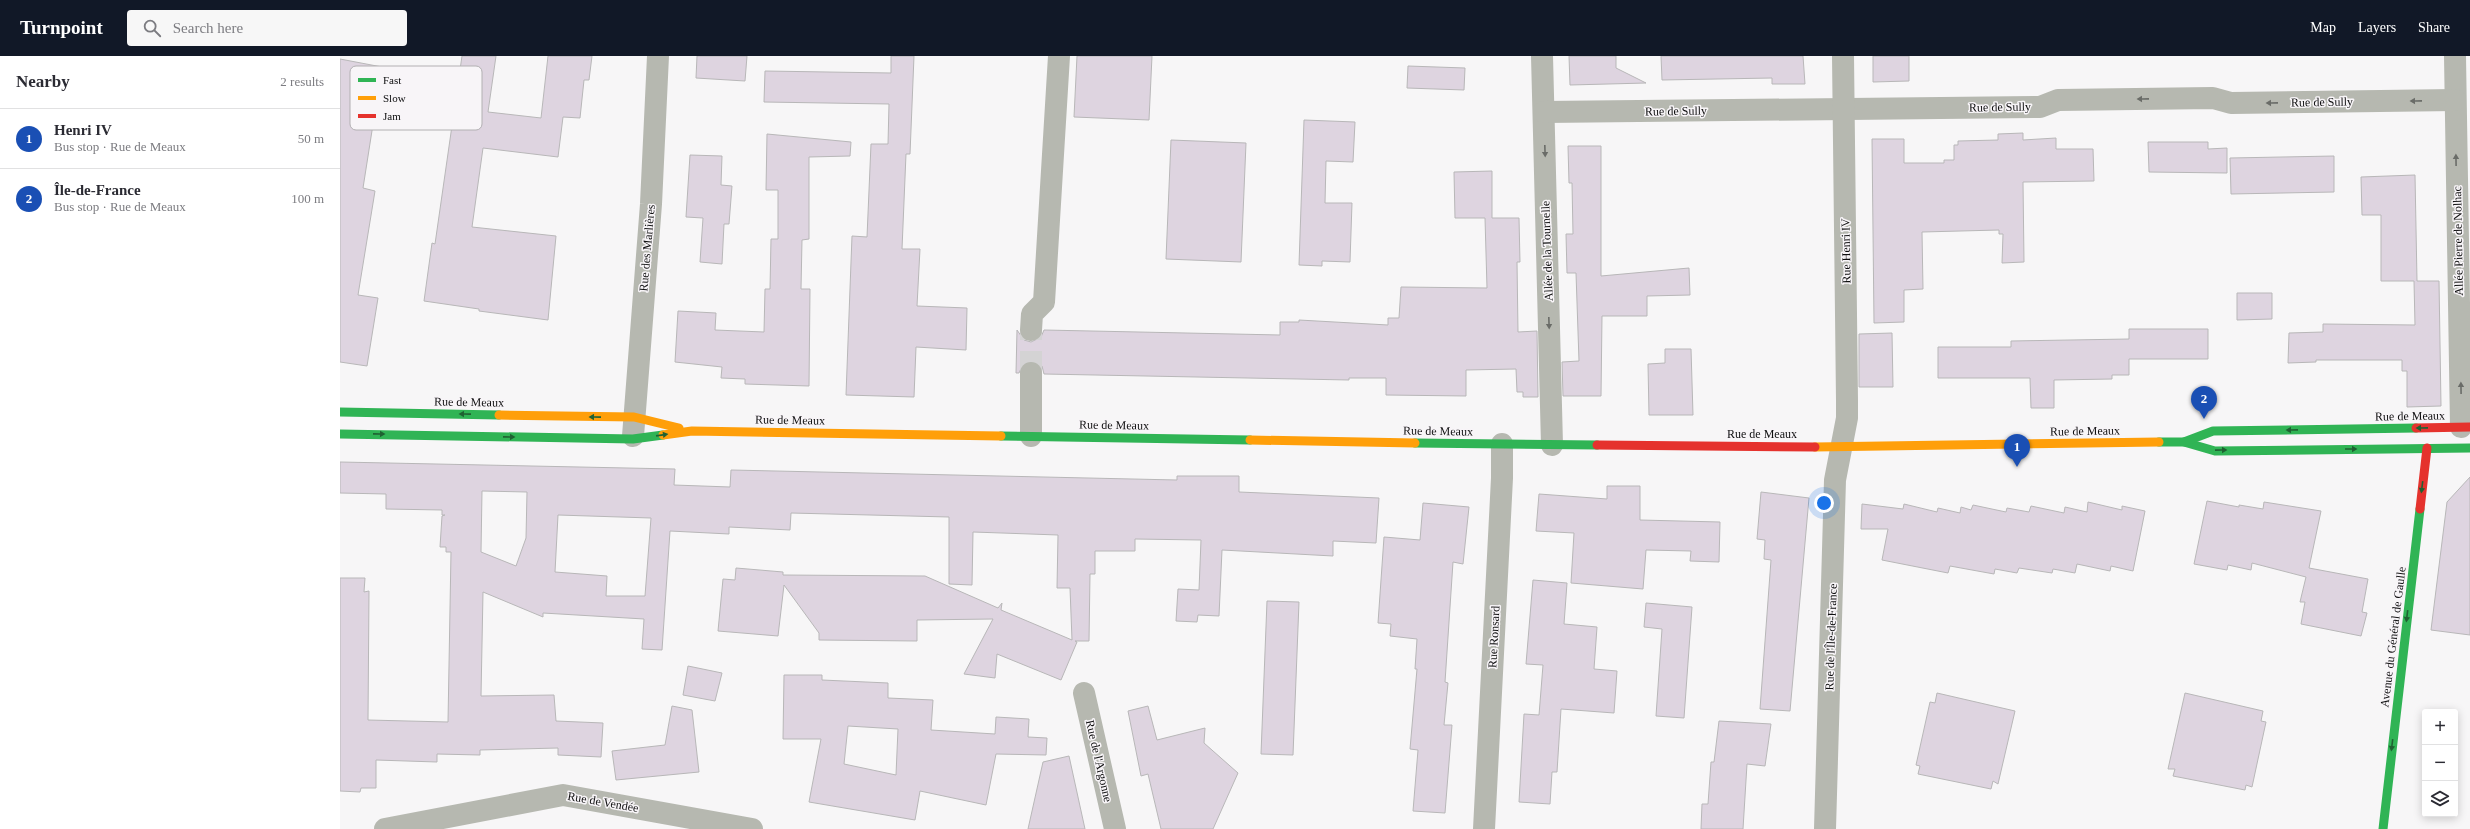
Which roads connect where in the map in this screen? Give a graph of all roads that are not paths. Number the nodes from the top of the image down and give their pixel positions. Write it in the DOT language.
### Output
graph roads {
  1 [pos="658,56"];
  2 [pos="1058,56"];
  3 [pos="1542,56"];
  4 [pos="1843,56"];
  5 [pos="2455,56"];
  6 [pos="2455,100"];
  7 [pos="1844,109"];
  8 [pos="1544,112"];
  9 [pos="1031,330"];
  10 [pos="1031,373"];
  11 [pos="340,412"];
  12 [pos="634,417"];
  13 [pos="692,431"];
  14 [pos="2465,431"];
  15 [pos="340,434"];
  16 [pos="1031,436"];
  17 [pos="2424,438"];
  18 [pos="633,439"];
  19 [pos="2401,439"];
  20 [pos="2184,442"];
  21 [pos="1502,444"];
  22 [pos="1552,445"];
  23 [pos="1842,446"];
  24 [pos="2427,448"];
  25 [pos="2470,448"];
  26 [pos="2263,450"];
  27 [pos="1084,693"];
  28 [pos="392,828"];
  29 [pos="752,829"];
  30 [pos="1115,829"];
  31 [pos="1484,829"];
  32 [pos="1825,829"];
  33 [pos="2383,829"];
  1 -- 12 [label="street, Rue des Marlières"];
  2 -- 9 [label="street"];
  3 -- 8 [label="street, Allée de la Tournelle"];
  4 -- 7 [label="street, Rue Henri IV"];
  5 -- 6 [label="street, Allée Pierre de Nolhac"];
  6 -- 7 [label="street, Rue de Sully, one-way"];
  14 -- 6 [label="street, Allée Pierre de Nolhac, one-way"];
  7 -- 8 [label="street, Rue de Sully"];
  7 -- 23 [label="street, Rue Henri IV"];
  8 -- 22 [label="street, Allée de la Tournelle, one-way"];
  10 -- 16 [label="street"];
  12 -- 11 [label="main road, Rue de Meaux, one-way"];
  12 -- 13 [label="main road, Rue de Meaux"];
  12 -- 18 [label="street, Rue des Marlières"];
  13 -- 16 [label="main road, Rue de Meaux"];
  18 -- 13 [label="main road, Rue de Meaux, one-way"];
  14 -- 17 [label="main road"];
  14 -- 20 [label="main road, Rue de Meaux, one-way"];
  14 -- 24 [label="main road"];
  15 -- 18 [label="main road, Rue de Meaux, one-way"];
  16 -- 21 [label="main road, Rue de Meaux"];
  19 -- 26 [label="main road"];
  20 -- 23 [label="main road, Rue de Meaux"];
  20 -- 26 [label="main road, Rue de Meaux, one-way"];
  21 -- 22 [label="main road, Rue de Meaux"];
  21 -- 31 [label="street, Rue Ronsard"];
  22 -- 23 [label="main road, Rue de Meaux"];
  23 -- 32 [label="street, Rue de l'Île-de-France"];
  24 -- 25 [label="main road, Rue de Meaux"];
  26 -- 24 [label="main road, Rue de Meaux, one-way"];
  24 -- 33 [label="main road, Avenue du Général de Gaulle, one-way"];
  27 -- 30 [label="street, Rue de l'Argonne"];
  28 -- 29 [label="street, Rue de Vendée"];
}
